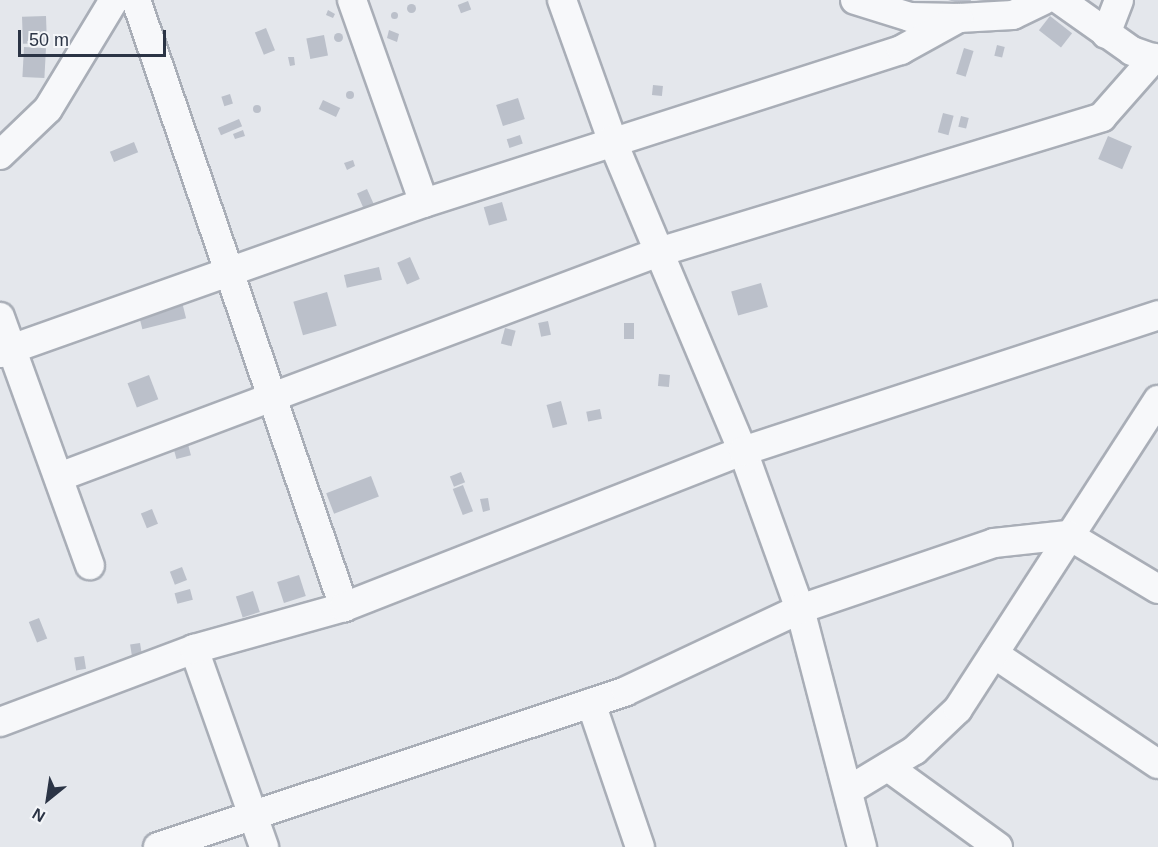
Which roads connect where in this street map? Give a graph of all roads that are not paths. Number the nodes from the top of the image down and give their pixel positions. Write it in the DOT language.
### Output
graph roads {
  1 [pos="114,0"];
  2 [pos="136,0"];
  3 [pos="352,0"];
  4 [pos="562,0"];
  5 [pos="855,0"];
  6 [pos="1044,0"];
  7 [pos="1060,0"];
  8 [pos="1119,0"];
  9 [pos="959,18"];
  10 [pos="1106,34"];
  11 [pos="1156,59"];
  12 [pos="612,140"];
  13 [pos="0,155"];
  14 [pos="424,203"];
  15 [pos="659,252"];
  16 [pos="230,268"];
  17 [pos="1158,315"];
  18 [pos="0,317"];
  19 [pos="5,352"];
  20 [pos="268,397"];
  21 [pos="1158,400"];
  22 [pos="743,451"];
  23 [pos="59,477"];
  24 [pos="1068,535"];
  25 [pos="90,565"];
  26 [pos="1158,590"];
  27 [pos="344,607"];
  28 [pos="800,609"];
  29 [pos="194,649"];
  30 [pos="994,654"];
  31 [pos="591,703"];
  32 [pos="0,722"];
  33 [pos="1158,764"];
  34 [pos="888,767"];
  35 [pos="849,790"];
  36 [pos="253,814"];
  37 [pos="158,847"];
  38 [pos="264,847"];
  39 [pos="640,847"];
  40 [pos="862,847"];
  41 [pos="998,847"];
  1 -- 13 [label="street"];
  2 -- 16 [label="street"];
  3 -- 14 [label="street"];
  4 -- 12 [label="street"];
  5 -- 9 [label="street"];
  6 -- 9 [label="street"];
  7 -- 10 [label="street"];
  8 -- 10 [label="street"];
  9 -- 12 [label="street"];
  10 -- 11 [label="street"];
  11 -- 15 [label="street"];
  12 -- 14 [label="street"];
  12 -- 15 [label="street"];
  14 -- 16 [label="street"];
  15 -- 20 [label="street"];
  15 -- 22 [label="street"];
  16 -- 19 [label="street"];
  16 -- 20 [label="street"];
  17 -- 22 [label="street"];
  18 -- 19 [label="street"];
  19 -- 23 [label="street"];
  20 -- 23 [label="street"];
  20 -- 27 [label="street"];
  21 -- 24 [label="street"];
  22 -- 27 [label="street"];
  22 -- 28 [label="street"];
  23 -- 25 [label="street"];
  24 -- 26 [label="street"];
  24 -- 28 [label="street"];
  24 -- 30 [label="street"];
  27 -- 29 [label="street"];
  28 -- 31 [label="street"];
  28 -- 35 [label="street"];
  29 -- 32 [label="street"];
  29 -- 36 [label="street"];
  30 -- 33 [label="street"];
  30 -- 34 [label="street"];
  31 -- 36 [label="street"];
  31 -- 39 [label="street"];
  34 -- 35 [label="street"];
  34 -- 41 [label="street"];
  35 -- 40 [label="street"];
  36 -- 37 [label="street"];
  36 -- 38 [label="street"];
}
